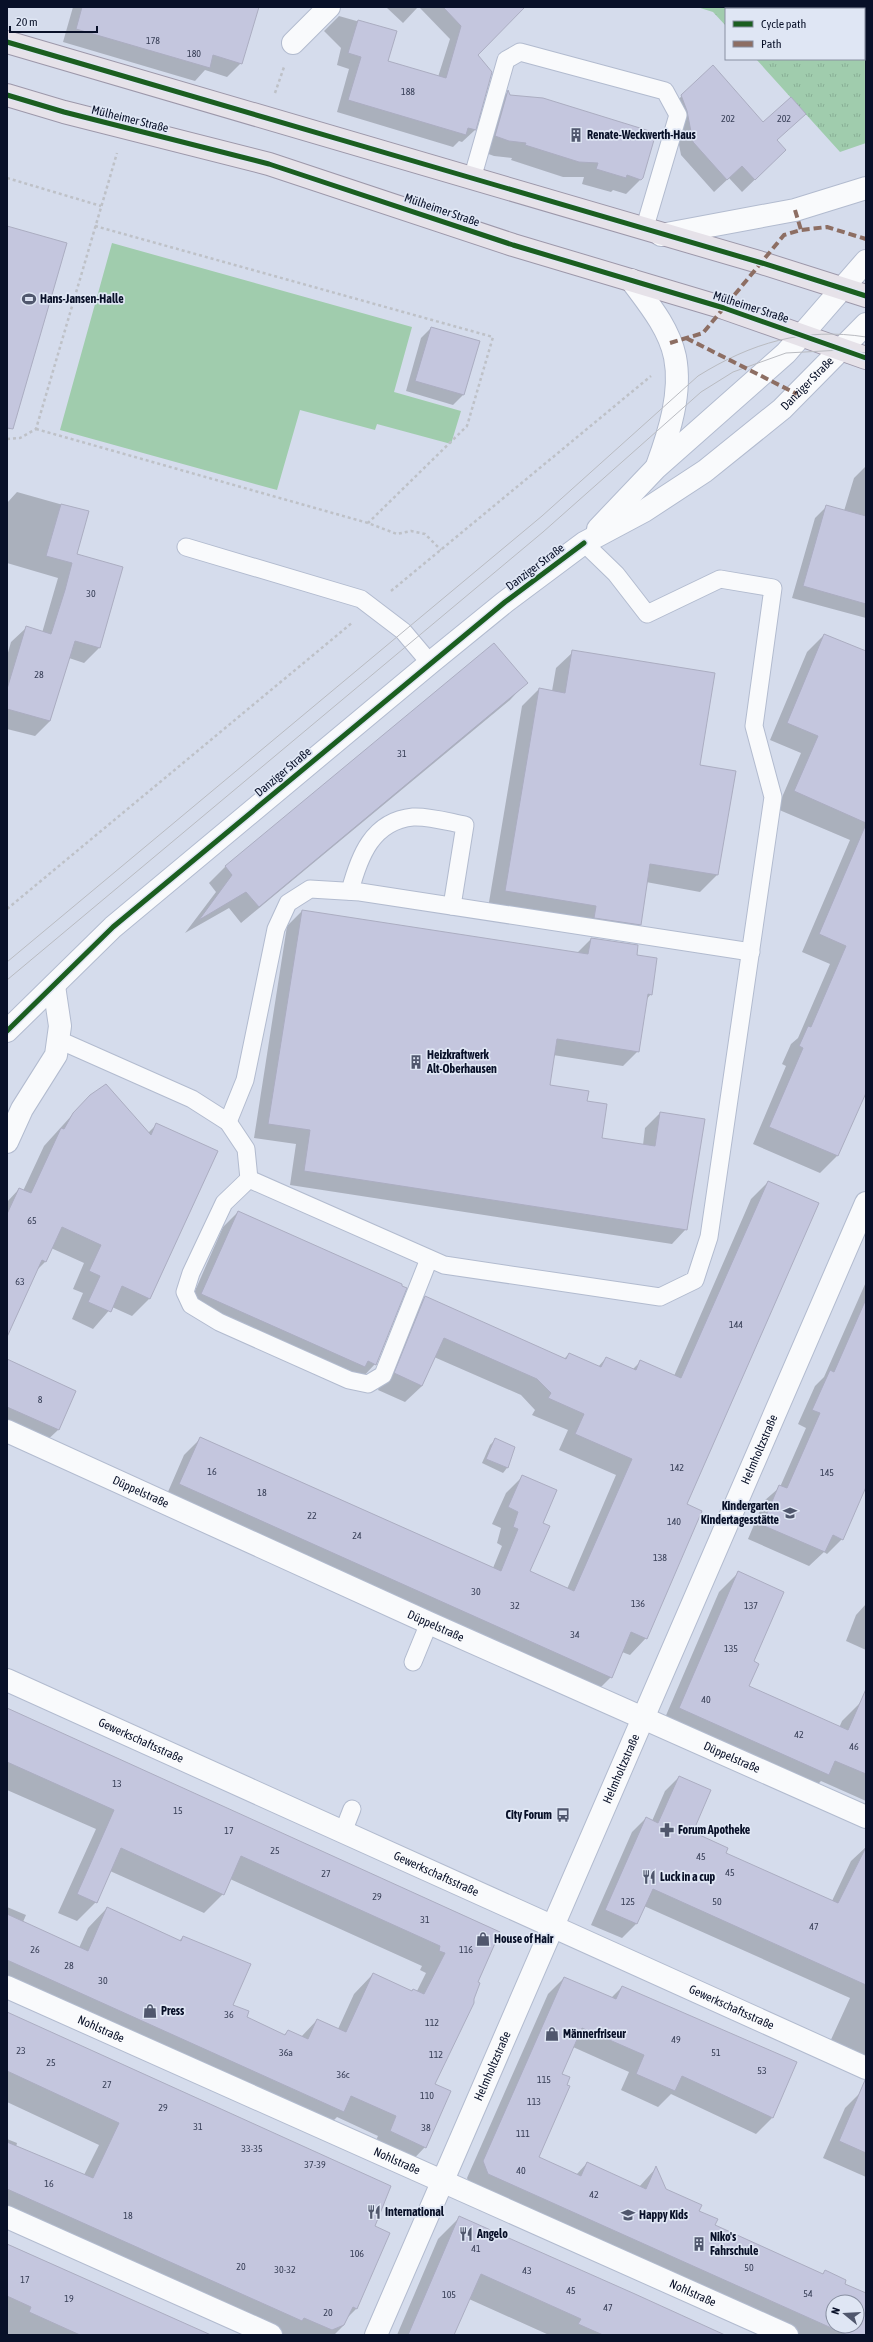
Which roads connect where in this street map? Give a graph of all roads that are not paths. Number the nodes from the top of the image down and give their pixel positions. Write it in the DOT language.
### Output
graph roads {
  1 [pos="330,7"];
  2 [pos="7,42"];
  3 [pos="293,43"];
  4 [pos="7,95"];
  5 [pos="472,179"];
  6 [pos="866,188"];
  7 [pos="653,232"];
  8 [pos="866,261"];
  9 [pos="630,280"];
  10 [pos="843,289"];
  11 [pos="866,296"];
  12 [pos="866,324"];
  13 [pos="804,335"];
  14 [pos="842,350"];
  15 [pos="866,358"];
  16 [pos="656,468"];
  17 [pos="584,543"];
  18 [pos="186,547"];
  19 [pos="430,663"];
  20 [pos="350,891"];
  21 [pos="452,906"];
  22 [pos="750,952"];
  23 [pos="54,986"];
  24 [pos="7,1031"];
  25 [pos="59,1040"];
  26 [pos="228,1122"];
  27 [pos="7,1142"];
  28 [pos="249,1179"];
  29 [pos="866,1203"];
  30 [pos="429,1259"];
  31 [pos="7,1431"];
  32 [pos="429,1623"];
  33 [pos="413,1662"];
  34 [pos="7,1680"];
  35 [pos="642,1718"];
  36 [pos="352,1809"];
  37 [pos="866,1817"];
  38 [pos="343,1832"];
  39 [pos="552,1927"];
  40 [pos="7,1987"];
  41 [pos="866,2068"];
  42 [pos="442,2182"];
  43 [pos="7,2217"];
  44 [pos="271,2335"];
  45 [pos="376,2335"];
  46 [pos="787,2335"];
  1 -- 3 [label="street"];
  2 -- 5 [label="main road"];
  4 -- 9 [label="main road, Mülheimer Straße"];
  5 -- 7 [label="main road"];
  5 -- 7 [label="lane"];
  6 -- 7 [label="street"];
  7 -- 10 [label="main road"];
  8 -- 10 [label="street, Danziger Straße"];
  9 -- 13 [label="main road, Mülheimer Straße"];
  9 -- 16 [label="street"];
  10 -- 11 [label="main road"];
  10 -- 13 [label="street, Danziger Straße"];
  12 -- 14 [label="street, Danziger Straße"];
  13 -- 14 [label="main road, Mülheimer Straße"];
  13 -- 16 [label="street, Danziger Straße"];
  14 -- 15 [label="main road, Mülheimer Straße"];
  14 -- 17 [label="street, Danziger Straße"];
  16 -- 17 [label="street, Danziger Straße"];
  17 -- 19 [label="street, Danziger Straße"];
  17 -- 22 [label="lane"];
  18 -- 19 [label="lane"];
  19 -- 23 [label="street, Danziger Straße"];
  20 -- 21 [label="lane"];
  20 -- 21 [label="lane"];
  20 -- 26 [label="lane"];
  21 -- 22 [label="lane"];
  22 -- 30 [label="lane"];
  23 -- 24 [label="street, Danziger Straße"];
  23 -- 25 [label="street"];
  25 -- 26 [label="lane"];
  25 -- 27 [label="street"];
  26 -- 28 [label="lane"];
  28 -- 30 [label="lane"];
  28 -- 30 [label="lane"];
  29 -- 35 [label="street, Helmholtzstraße"];
  31 -- 32 [label="street, Düppelstraße"];
  32 -- 33 [label="lane"];
  32 -- 35 [label="street, Düppelstraße"];
  34 -- 38 [label="street, Gewerkschaftsstraße"];
  35 -- 37 [label="street, Düppelstraße"];
  35 -- 39 [label="street, Helmholtzstraße"];
  36 -- 38 [label="lane"];
  38 -- 39 [label="street, Gewerkschaftsstraße"];
  39 -- 41 [label="street, Gewerkschaftsstraße"];
  39 -- 42 [label="street, Helmholtzstraße"];
  40 -- 42 [label="street, Nohlstraße"];
  42 -- 45 [label="street, Helmholtzstraße"];
  42 -- 46 [label="street, Nohlstraße"];
  43 -- 44 [label="street"];
}
